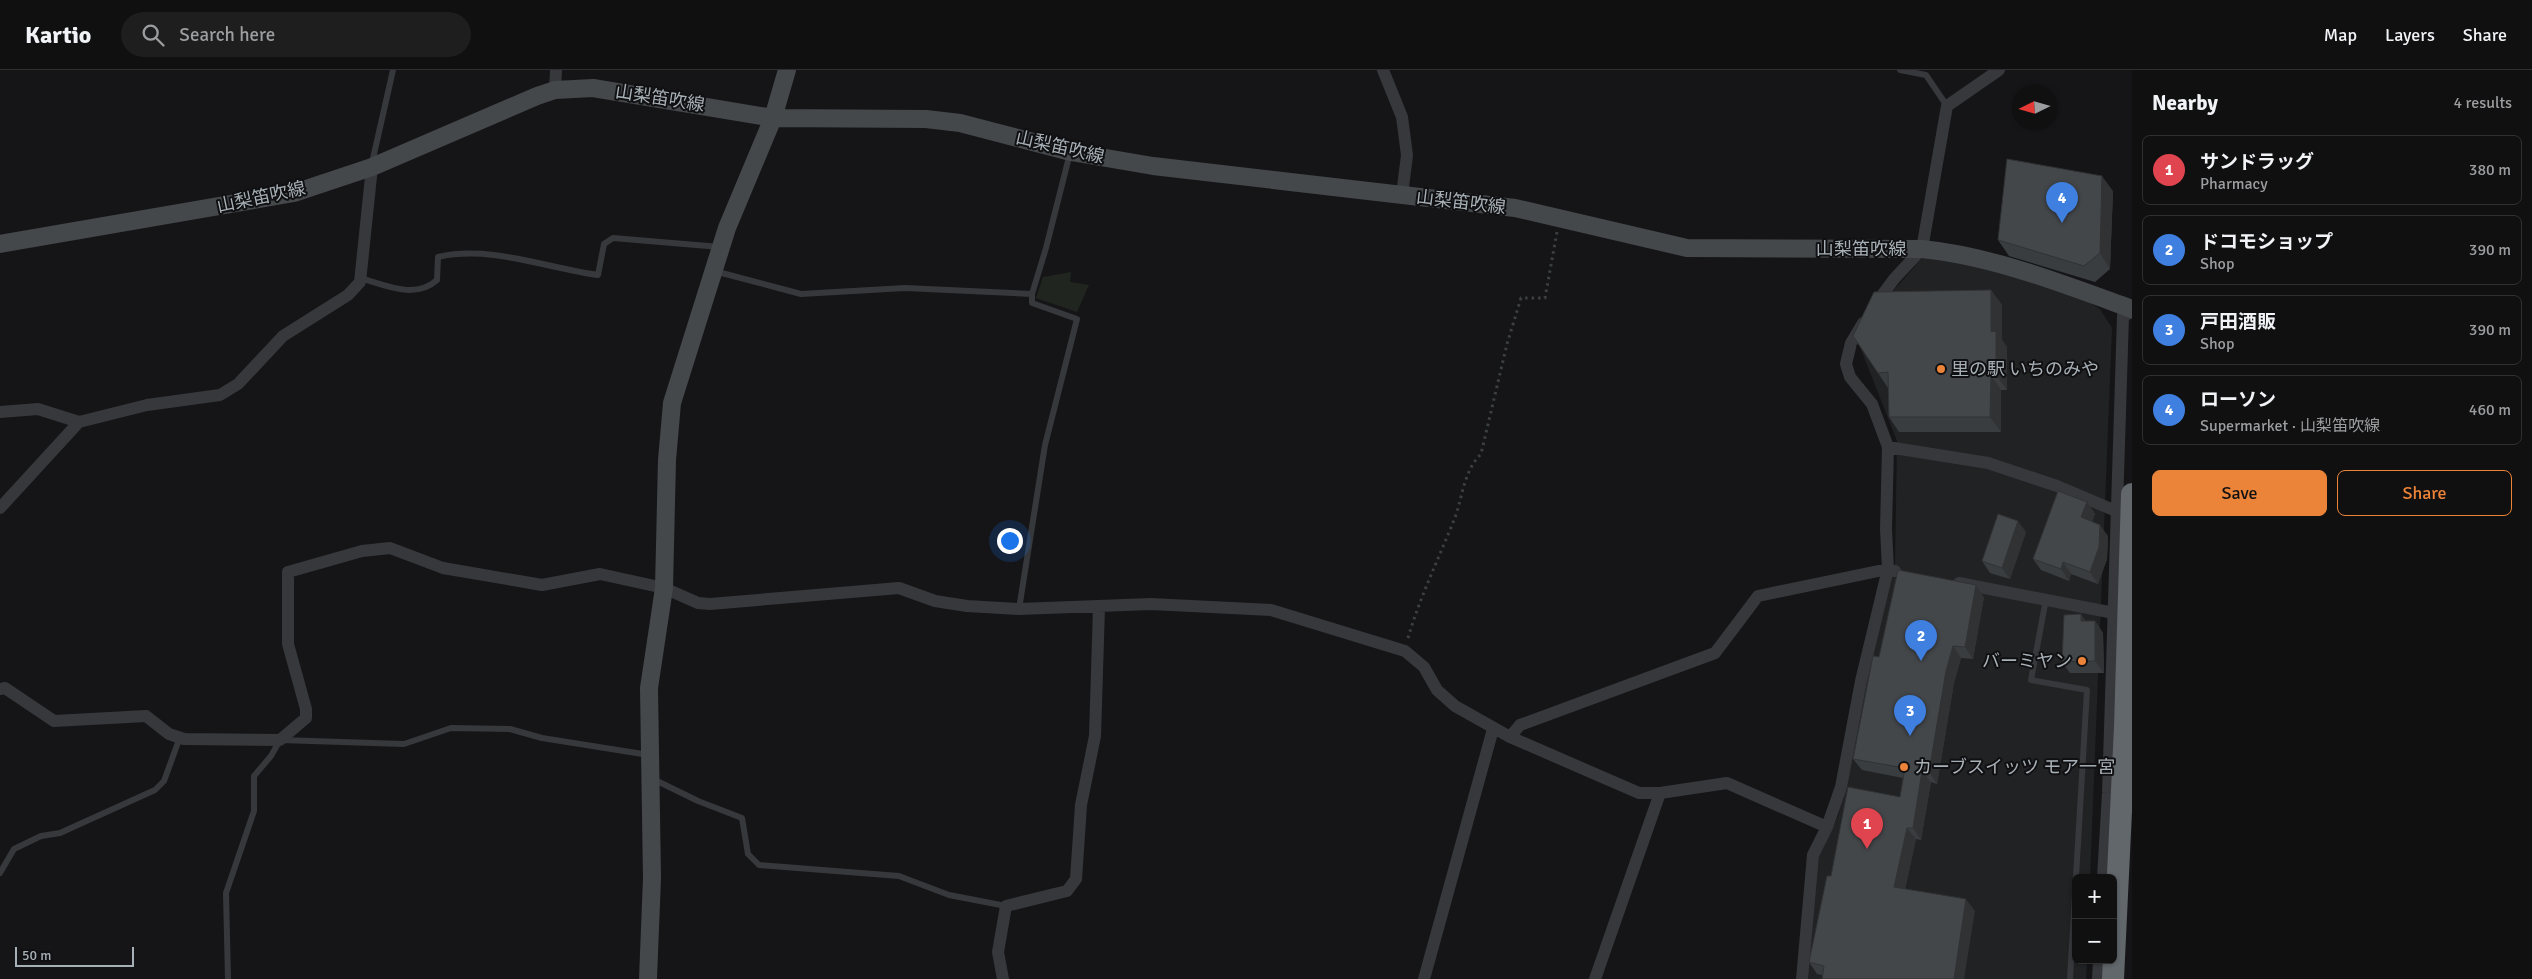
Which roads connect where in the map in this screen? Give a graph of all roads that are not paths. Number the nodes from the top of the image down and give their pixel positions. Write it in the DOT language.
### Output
graph roads {
  1 [pos="392,70"];
  2 [pos="556,70"];
  3 [pos="787,70"];
  4 [pos="1383,70"];
  5 [pos="1900,70"];
  6 [pos="1999,70"];
  7 [pos="555,90"];
  8 [pos="1947,106"];
  9 [pos="773,118"];
  10 [pos="1071,152"];
  11 [pos="372,167"];
  12 [pos="1402,195"];
  13 [pos="0,244"];
  14 [pos="721,247"];
  15 [pos="1922,249"];
  16 [pos="714,271"];
  17 [pos="360,278"];
  18 [pos="1032,294"];
  19 [pos="2132,311"];
  20 [pos="0,412"];
  21 [pos="79,422"];
  22 [pos="1888,448"];
  23 [pos="2132,494"];
  24 [pos="0,508"];
  25 [pos="2124,514"];
  26 [pos="1888,569"];
  27 [pos="1907,573"];
  28 [pos="1944,580"];
  29 [pos="664,588"];
  30 [pos="2046,599"];
  31 [pos="1099,607"];
  32 [pos="1019,609"];
  33 [pos="2114,613"];
  34 [pos="0,688"];
  35 [pos="1493,728"];
  36 [pos="180,737"];
  37 [pos="1510,737"];
  38 [pos="280,740"];
  39 [pos="651,755"];
  40 [pos="651,778"];
  41 [pos="1660,793"];
  42 [pos="1827,827"];
  43 [pos="0,873"];
  44 [pos="2104,874"];
  45 [pos="1006,906"];
  46 [pos="2099,964"];
  47 [pos="228,979"];
  48 [pos="648,979"];
  49 [pos="1003,979"];
  50 [pos="1424,979"];
  51 [pos="1595,979"];
  52 [pos="1802,979"];
  53 [pos="2070,979"];
  54 [pos="2098,979"];
  55 [pos="2113,979"];
  1 -- 11 [label="lane"];
  2 -- 7 [label="street"];
  3 -- 9 [label="main road"];
  4 -- 12 [label="street"];
  5 -- 8 [label="lane"];
  6 -- 8 [label="street"];
  7 -- 9 [label="main road, 山梨笛吹線"];
  7 -- 11 [label="main road, 山梨笛吹線"];
  8 -- 15 [label="street"];
  9 -- 10 [label="main road, 山梨笛吹線"];
  9 -- 14 [label="main road"];
  10 -- 12 [label="main road, 山梨笛吹線"];
  10 -- 18 [label="lane"];
  11 -- 13 [label="main road, 山梨笛吹線"];
  11 -- 17 [label="street"];
  12 -- 15 [label="main road, 山梨笛吹線"];
  14 -- 16 [label="main road"];
  14 -- 17 [label="lane"];
  15 -- 19 [label="main road, 山梨笛吹線"];
  15 -- 22 [label="street"];
  16 -- 18 [label="lane"];
  16 -- 29 [label="main road"];
  17 -- 21 [label="street"];
  18 -- 32 [label="lane"];
  19 -- 25 [label="street"];
  20 -- 21 [label="street"];
  21 -- 24 [label="street"];
  22 -- 25 [label="street"];
  22 -- 26 [label="street"];
  23 -- 25 [label="highway"];
  25 -- 33 [label="street"];
  25 -- 55 [label="highway"];
  26 -- 27 [label="street"];
  26 -- 37 [label="street"];
  26 -- 42 [label="street"];
  28 -- 30 [label="street"];
  29 -- 32 [label="street"];
  29 -- 38 [label="street"];
  29 -- 39 [label="main road"];
  30 -- 33 [label="street"];
  30 -- 53 [label="lane"];
  31 -- 32 [label="street"];
  31 -- 35 [label="street"];
  31 -- 45 [label="street"];
  33 -- 44 [label="street"];
  34 -- 36 [label="street"];
  35 -- 37 [label="street"];
  35 -- 50 [label="street"];
  36 -- 38 [label="street"];
  36 -- 43 [label="lane"];
  37 -- 41 [label="street"];
  38 -- 39 [label="lane"];
  38 -- 47 [label="lane"];
  39 -- 40 [label="main road"];
  40 -- 45 [label="lane"];
  40 -- 48 [label="main road"];
  41 -- 42 [label="street"];
  41 -- 51 [label="street"];
  42 -- 52 [label="street"];
  45 -- 49 [label="street"];
  46 -- 54 [label="street"];
}
